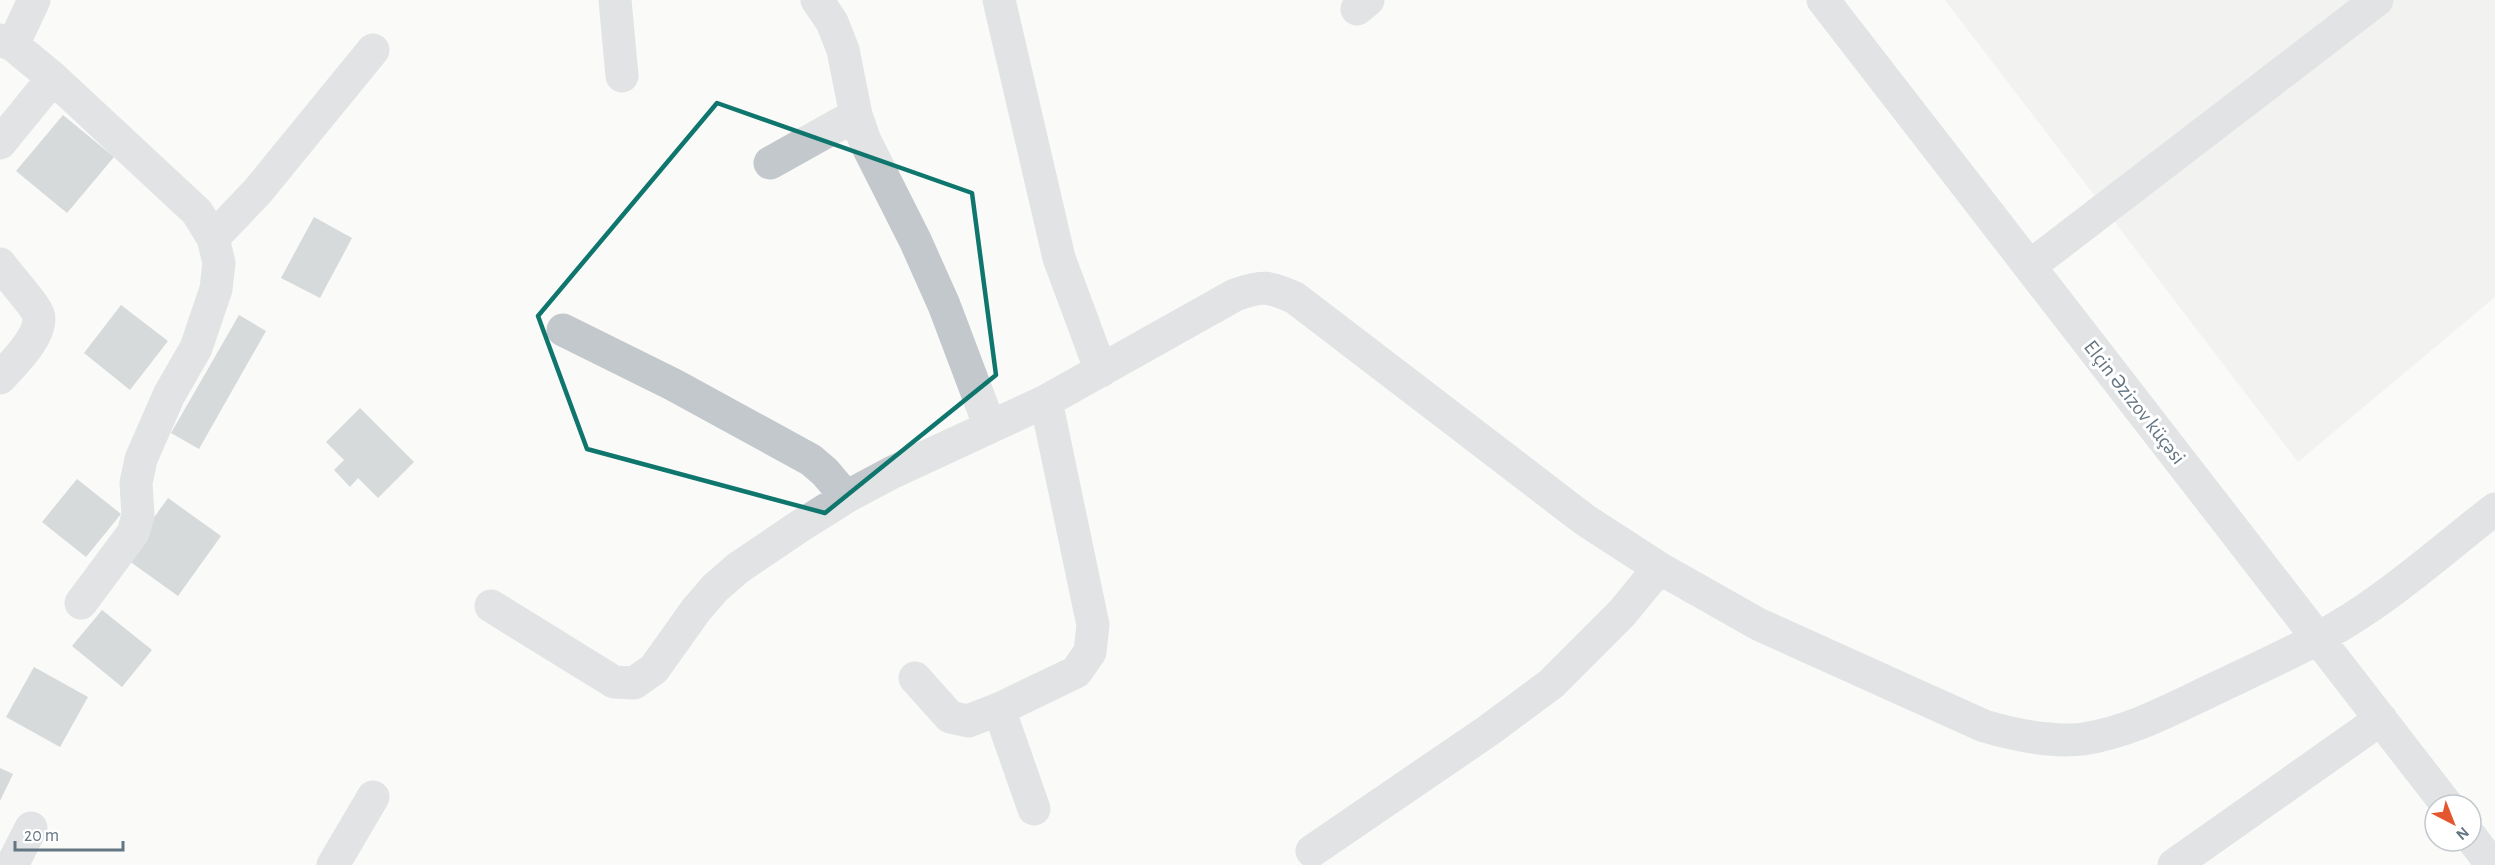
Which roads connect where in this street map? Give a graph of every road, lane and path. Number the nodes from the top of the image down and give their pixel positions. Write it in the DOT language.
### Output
graph roads {
  1 [pos="34,0"];
  2 [pos="615,0"];
  3 [pos="817,0"];
  4 [pos="999,0"];
  5 [pos="1823,0"];
  6 [pos="2377,0"];
  7 [pos="6,43"];
  8 [pos="373,50"];
  9 [pos="622,76"];
  10 [pos="53,78"];
  11 [pos="856,115"];
  12 [pos="0,143"];
  13 [pos="770,162"];
  14 [pos="213,238"];
  15 [pos="0,264"];
  16 [pos="2030,266"];
  17 [pos="563,330"];
  18 [pos="1101,371"];
  19 [pos="0,378"];
  20 [pos="1046,401"];
  21 [pos="990,427"];
  22 [pos="846,497"];
  23 [pos="2495,509"];
  24 [pos="1659,568"];
  25 [pos="81,603"];
  26 [pos="490,606"];
  27 [pos="2319,638"];
  28 [pos="915,678"];
  29 [pos="999,709"];
  30 [pos="2381,719"];
  31 [pos="2437,793"];
  32 [pos="373,797"];
  33 [pos="1034,809"];
  34 [pos="31,828"];
  35 [pos="1312,851"];
  36 [pos="12,865"];
  37 [pos="333,865"];
  38 [pos="2174,865"];
  1 -- 7 [label="street"];
  2 -- 9 [label="street"];
  3 -- 11 [label="street"];
  4 -- 18 [label="street"];
  5 -- 16 [label="street, Elçin Əzizov küçəsi"];
  6 -- 16 [label="street"];
  7 -- 10 [label="street"];
  8 -- 14 [label="street"];
  10 -- 12 [label="street"];
  10 -- 14 [label="street"];
  11 -- 13 [label="street"];
  11 -- 21 [label="street"];
  14 -- 25 [label="street"];
  15 -- 19 [label="street"];
  16 -- 27 [label="street, Elçin Əzizov küçəsi"];
  17 -- 22 [label="street"];
  18 -- 20 [label="street"];
  18 -- 24 [label="street"];
  20 -- 21 [label="street"];
  20 -- 29 [label="street"];
  21 -- 22 [label="street"];
  22 -- 26 [label="street"];
  23 -- 27 [label="street"];
  24 -- 27 [label="street"];
  24 -- 35 [label="street"];
  27 -- 30 [label="street, Elçin Əzizov küçəsi"];
  28 -- 29 [label="street"];
  29 -- 33 [label="street"];
  30 -- 31 [label="street, Elçin Əzizov küçəsi"];
  30 -- 38 [label="street"];
  32 -- 37 [label="street"];
  34 -- 36 [label="street"];
}
